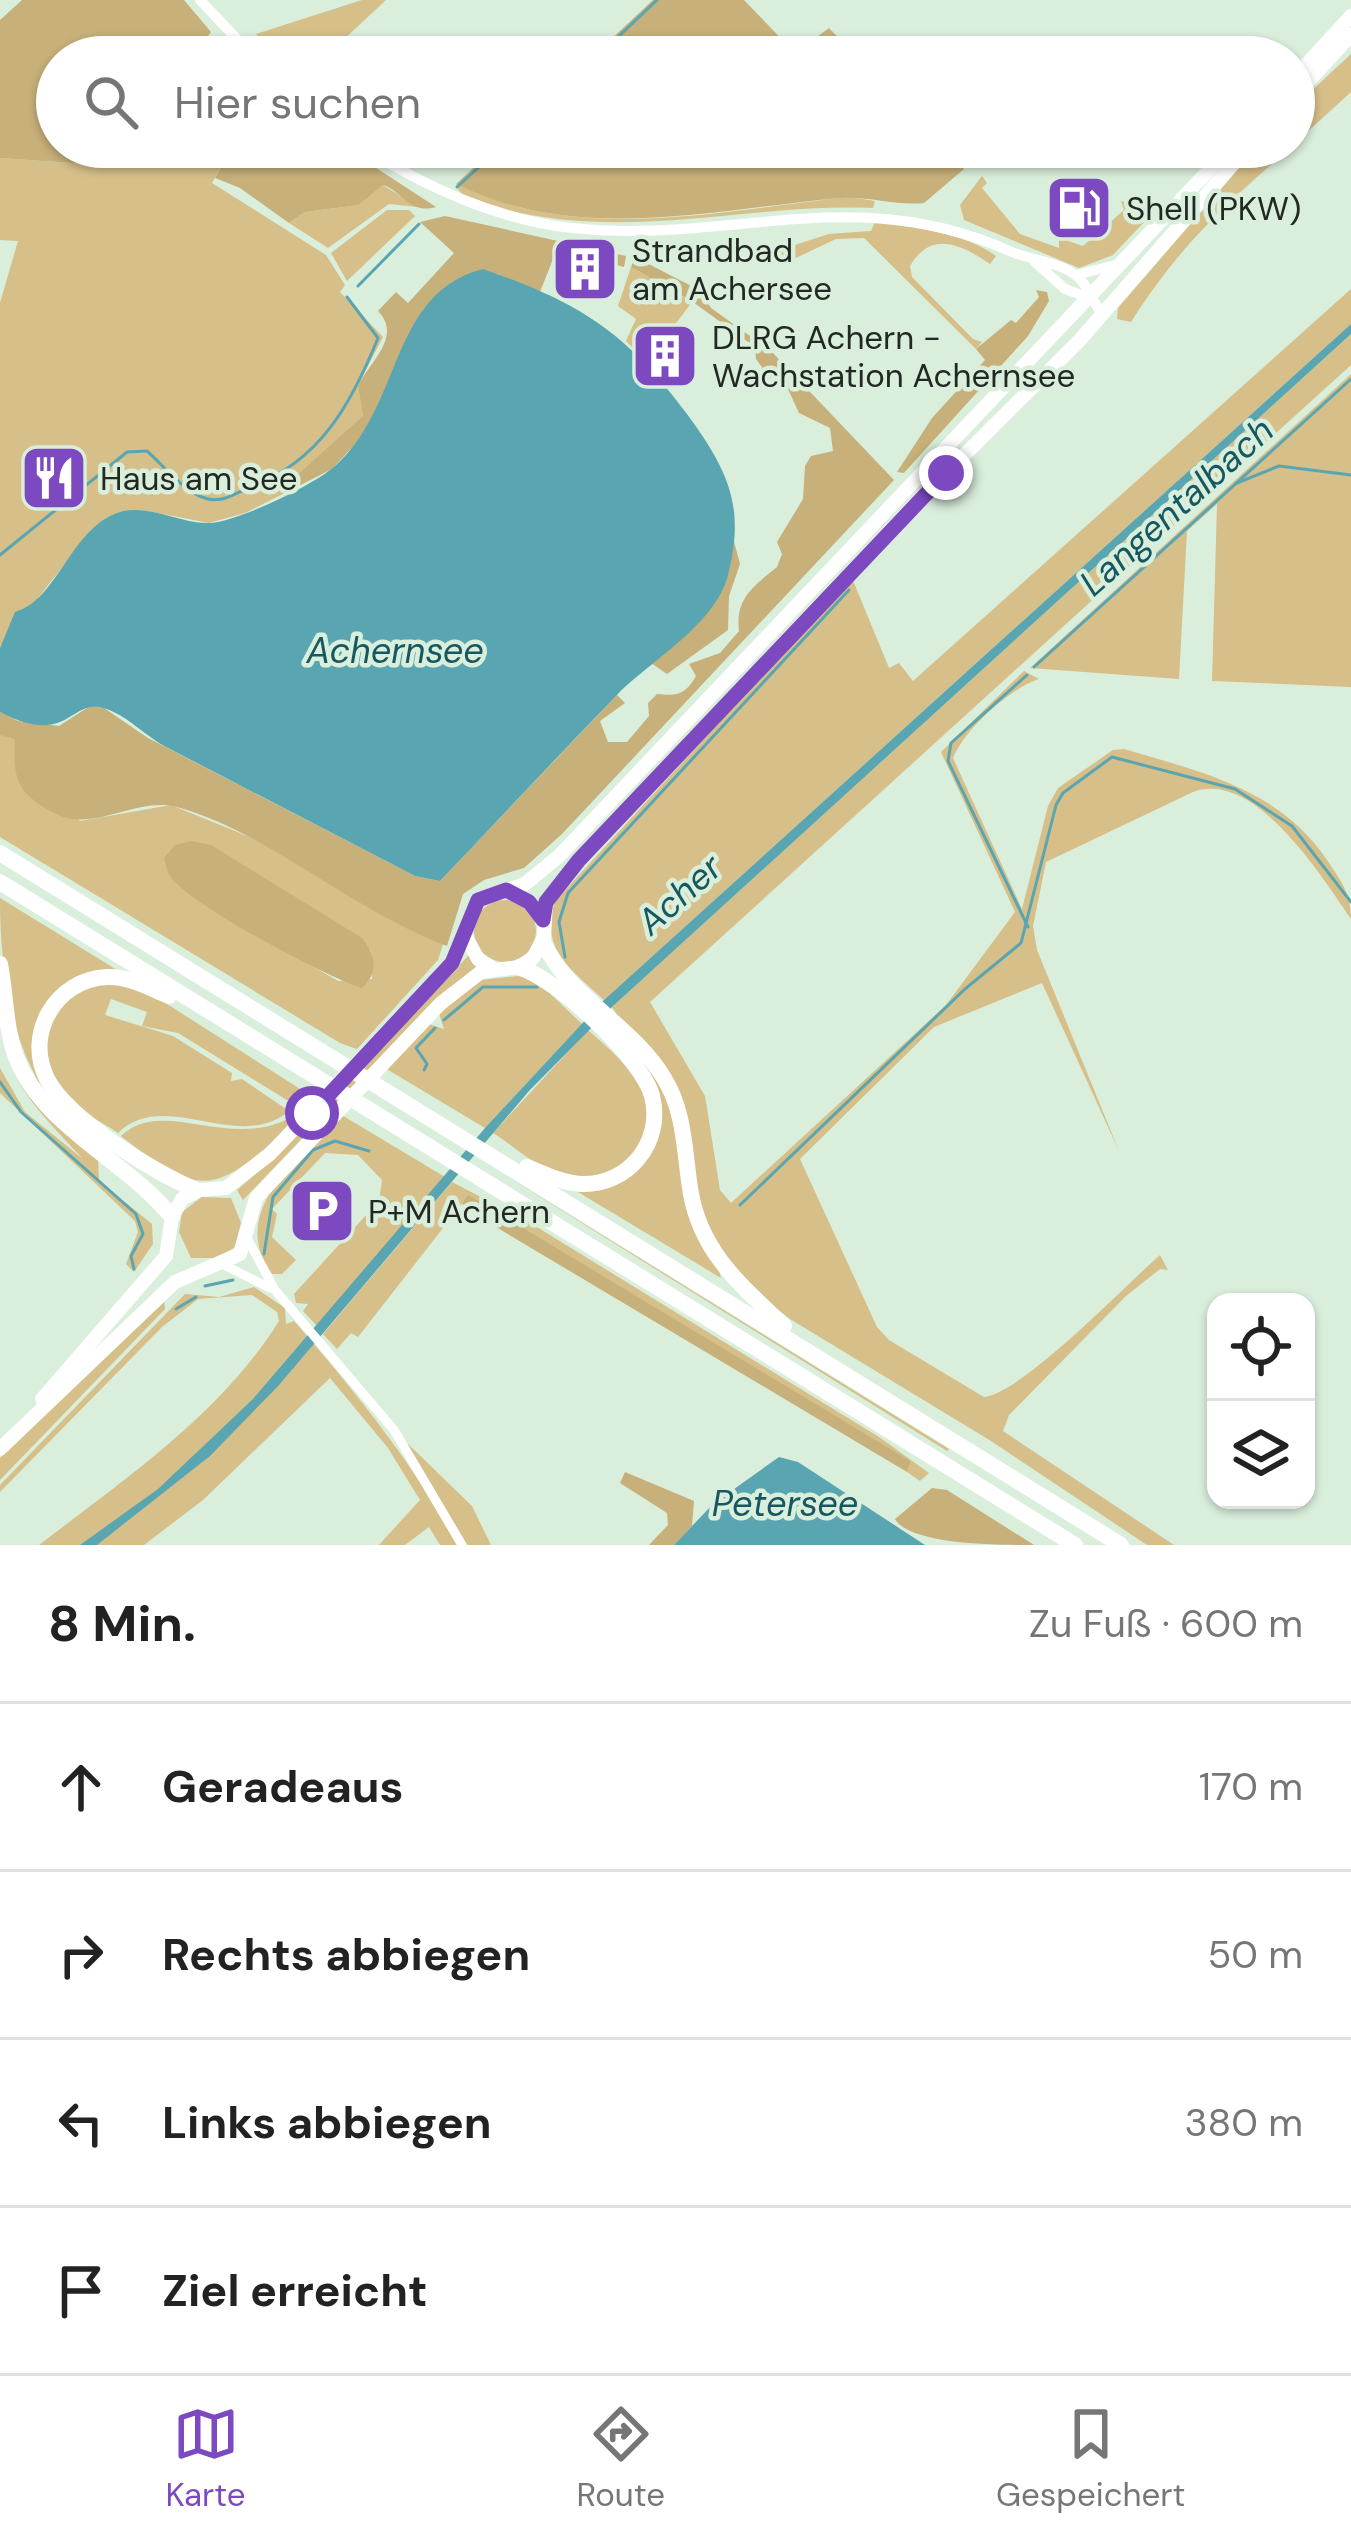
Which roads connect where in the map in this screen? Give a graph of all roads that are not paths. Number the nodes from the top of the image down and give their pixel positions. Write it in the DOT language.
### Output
graph roads {
  1 [pos="200,0"];
  2 [pos="1351,16"];
  3 [pos="1351,35"];
  4 [pos="234,36"];
  5 [pos="1315,55"];
  6 [pos="1315,74"];
  7 [pos="400,168"];
  8 [pos="1211,168"];
  9 [pos="1231,168"];
  10 [pos="1035,262"];
  11 [pos="1122,263"];
  12 [pos="1076,275"];
  13 [pos="1090,298"];
  14 [pos="1103,315"];
  15 [pos="0,853"];
  16 [pos="0,882"];
  17 [pos="506,890"];
  18 [pos="543,920"];
  19 [pos="465,935"];
  20 [pos="543,942"];
  21 [pos="0,964"];
  22 [pos="519,967"];
  23 [pos="492,968"];
  24 [pos="583,1003"];
  25 [pos="224,1020"];
  26 [pos="610,1029"];
  27 [pos="110,1147"];
  28 [pos="492,1154"];
  29 [pos="221,1189"];
  30 [pos="196,1190"];
  31 [pos="172,1217"];
  32 [pos="249,1219"];
  33 [pos="171,1240"];
  34 [pos="248,1240"];
  35 [pos="224,1265"];
  36 [pos="200,1267"];
  37 [pos="275,1290"];
  38 [pos="811,1351"];
  39 [pos="4,1444"];
  40 [pos="462,1545"];
  41 [pos="1075,1545"];
  42 [pos="1121,1545"];
  1 -- 4 [label="street"];
  2 -- 5 [label="main road"];
  3 -- 6 [label="main road"];
  7 -- 10 [label="street"];
  8 -- 11 [label="main road"];
  9 -- 14 [label="main road"];
  10 -- 12 [label="street"];
  10 -- 13 [label="street"];
  11 -- 12 [label="street"];
  11 -- 13 [label="main road"];
  12 -- 13 [label="street"];
  13 -- 14 [label="street"];
  13 -- 17 [label="main road"];
  14 -- 18 [label="main road"];
  15 -- 28 [label="highway"];
  16 -- 25 [label="highway"];
  17 -- 18 [label="main road"];
  17 -- 19 [label="main road"];
  18 -- 20 [label="main road"];
  19 -- 23 [label="main road"];
  19 -- 29 [label="main road"];
  20 -- 22 [label="main road"];
  20 -- 24 [label="highway"];
  21 -- 27 [label="highway"];
  22 -- 23 [label="main road"];
  22 -- 24 [label="highway"];
  23 -- 32 [label="main road"];
  24 -- 26 [label="highway"];
  25 -- 27 [label="highway"];
  25 -- 41 [label="highway"];
  26 -- 28 [label="highway"];
  26 -- 38 [label="highway"];
  27 -- 30 [label="highway"];
  27 -- 31 [label="highway"];
  28 -- 38 [label="highway"];
  29 -- 30 [label="main road"];
  29 -- 32 [label="main road"];
  30 -- 31 [label="main road"];
  31 -- 33 [label="main road"];
  32 -- 34 [label="main road"];
  33 -- 36 [label="main road"];
  33 -- 39 [label="main road"];
  34 -- 35 [label="main road"];
  34 -- 37 [label="street"];
  35 -- 36 [label="main road"];
  35 -- 37 [label="street"];
  36 -- 39 [label="main road"];
  37 -- 40 [label="street"];
  38 -- 42 [label="highway"];
}
